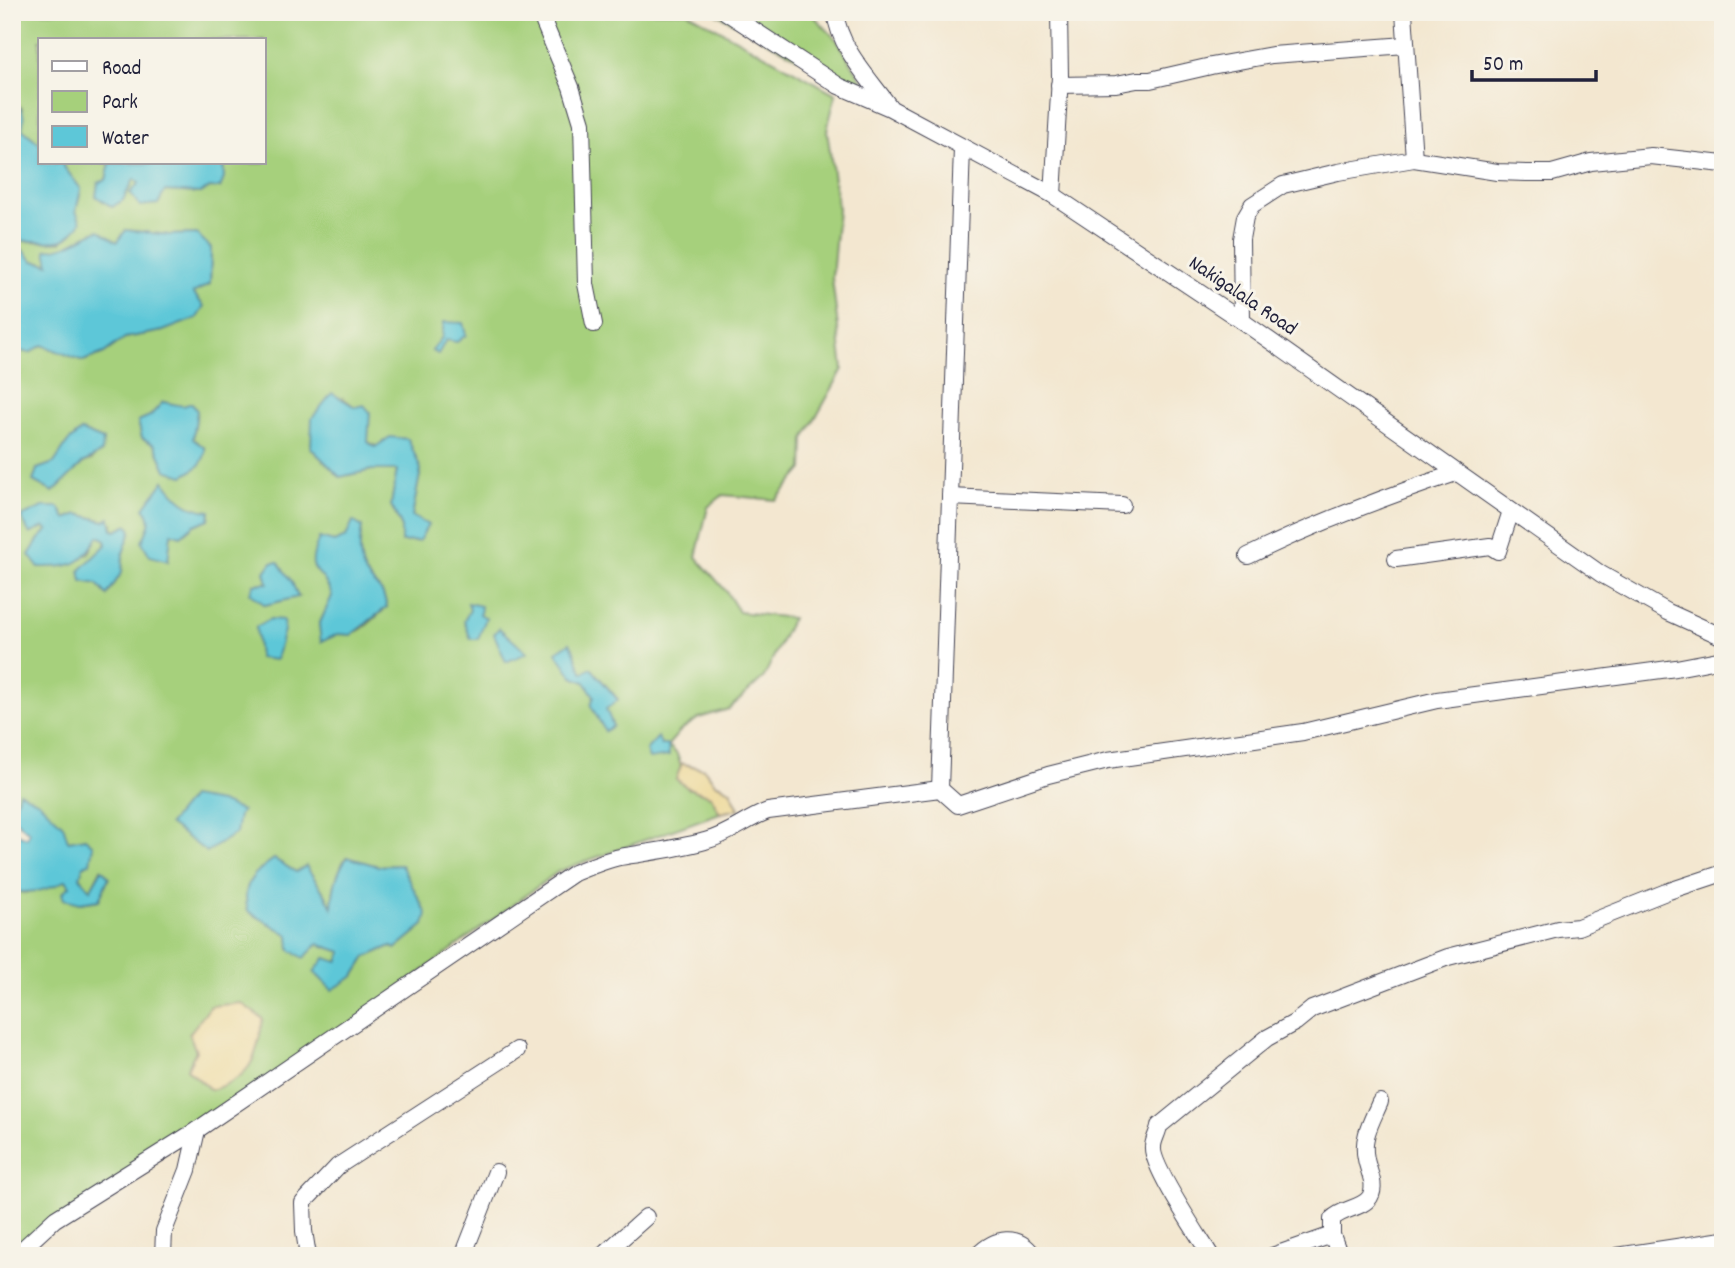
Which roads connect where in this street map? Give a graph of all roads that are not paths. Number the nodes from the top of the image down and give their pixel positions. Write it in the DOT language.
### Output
graph roads {
  1 [pos="546,12"];
  2 [pos="726,12"];
  3 [pos="823,12"];
  4 [pos="1059,12"];
  5 [pos="1404,12"];
  6 [pos="836,20"];
  7 [pos="1406,45"];
  8 [pos="1059,85"];
  9 [pos="890,108"];
  10 [pos="962,148"];
  11 [pos="1414,159"];
  12 [pos="1723,164"];
  13 [pos="1053,195"];
  14 [pos="1242,321"];
  15 [pos="594,324"];
  16 [pos="1456,473"];
  17 [pos="950,498"];
  18 [pos="1122,505"];
  19 [pos="1511,511"];
  20 [pos="1248,556"];
  21 [pos="1396,559"];
  22 [pos="1723,637"];
  23 [pos="1723,659"];
  24 [pos="940,789"];
  25 [pos="1723,873"];
  26 [pos="517,1050"];
  27 [pos="1380,1102"];
  28 [pos="197,1130"];
  29 [pos="495,1172"];
  30 [pos="646,1217"];
  31 [pos="1332,1235"];
  32 [pos="1723,1240"];
  33 [pos="1694,1250"];
  34 [pos="15,1256"];
  35 [pos="163,1256"];
  36 [pos="308,1256"];
  37 [pos="463,1256"];
  38 [pos="602,1256"];
  39 [pos="976,1256"];
  40 [pos="1034,1256"];
  41 [pos="1211,1256"];
  42 [pos="1272,1256"];
  43 [pos="1340,1256"];
  44 [pos="1617,1256"];
  1 -- 15 [label="street"];
  2 -- 9 [label="street, Nakigalala Road"];
  3 -- 6 [label="street"];
  4 -- 8 [label="street"];
  5 -- 7 [label="street"];
  6 -- 9 [label="street"];
  7 -- 8 [label="street"];
  7 -- 11 [label="street"];
  8 -- 13 [label="street"];
  9 -- 10 [label="street, Nakigalala Road"];
  10 -- 13 [label="street, Nakigalala Road"];
  10 -- 17 [label="street"];
  11 -- 12 [label="street"];
  11 -- 14 [label="street"];
  13 -- 14 [label="street, Nakigalala Road"];
  14 -- 16 [label="street, Nakigalala Road"];
  16 -- 19 [label="street, Nakigalala Road"];
  16 -- 20 [label="street"];
  17 -- 18 [label="street"];
  17 -- 24 [label="street"];
  19 -- 21 [label="street"];
  19 -- 22 [label="street, Nakigalala Road"];
  23 -- 24 [label="street"];
  24 -- 28 [label="street"];
  25 -- 41 [label="street"];
  26 -- 36 [label="street"];
  27 -- 31 [label="street"];
  28 -- 34 [label="street"];
  28 -- 35 [label="street"];
  29 -- 37 [label="street"];
  30 -- 38 [label="street"];
  31 -- 42 [label="street"];
  31 -- 43 [label="street"];
  32 -- 33 [label="street"];
  33 -- 44 [label="street"];
  39 -- 40 [label="street"];
}
